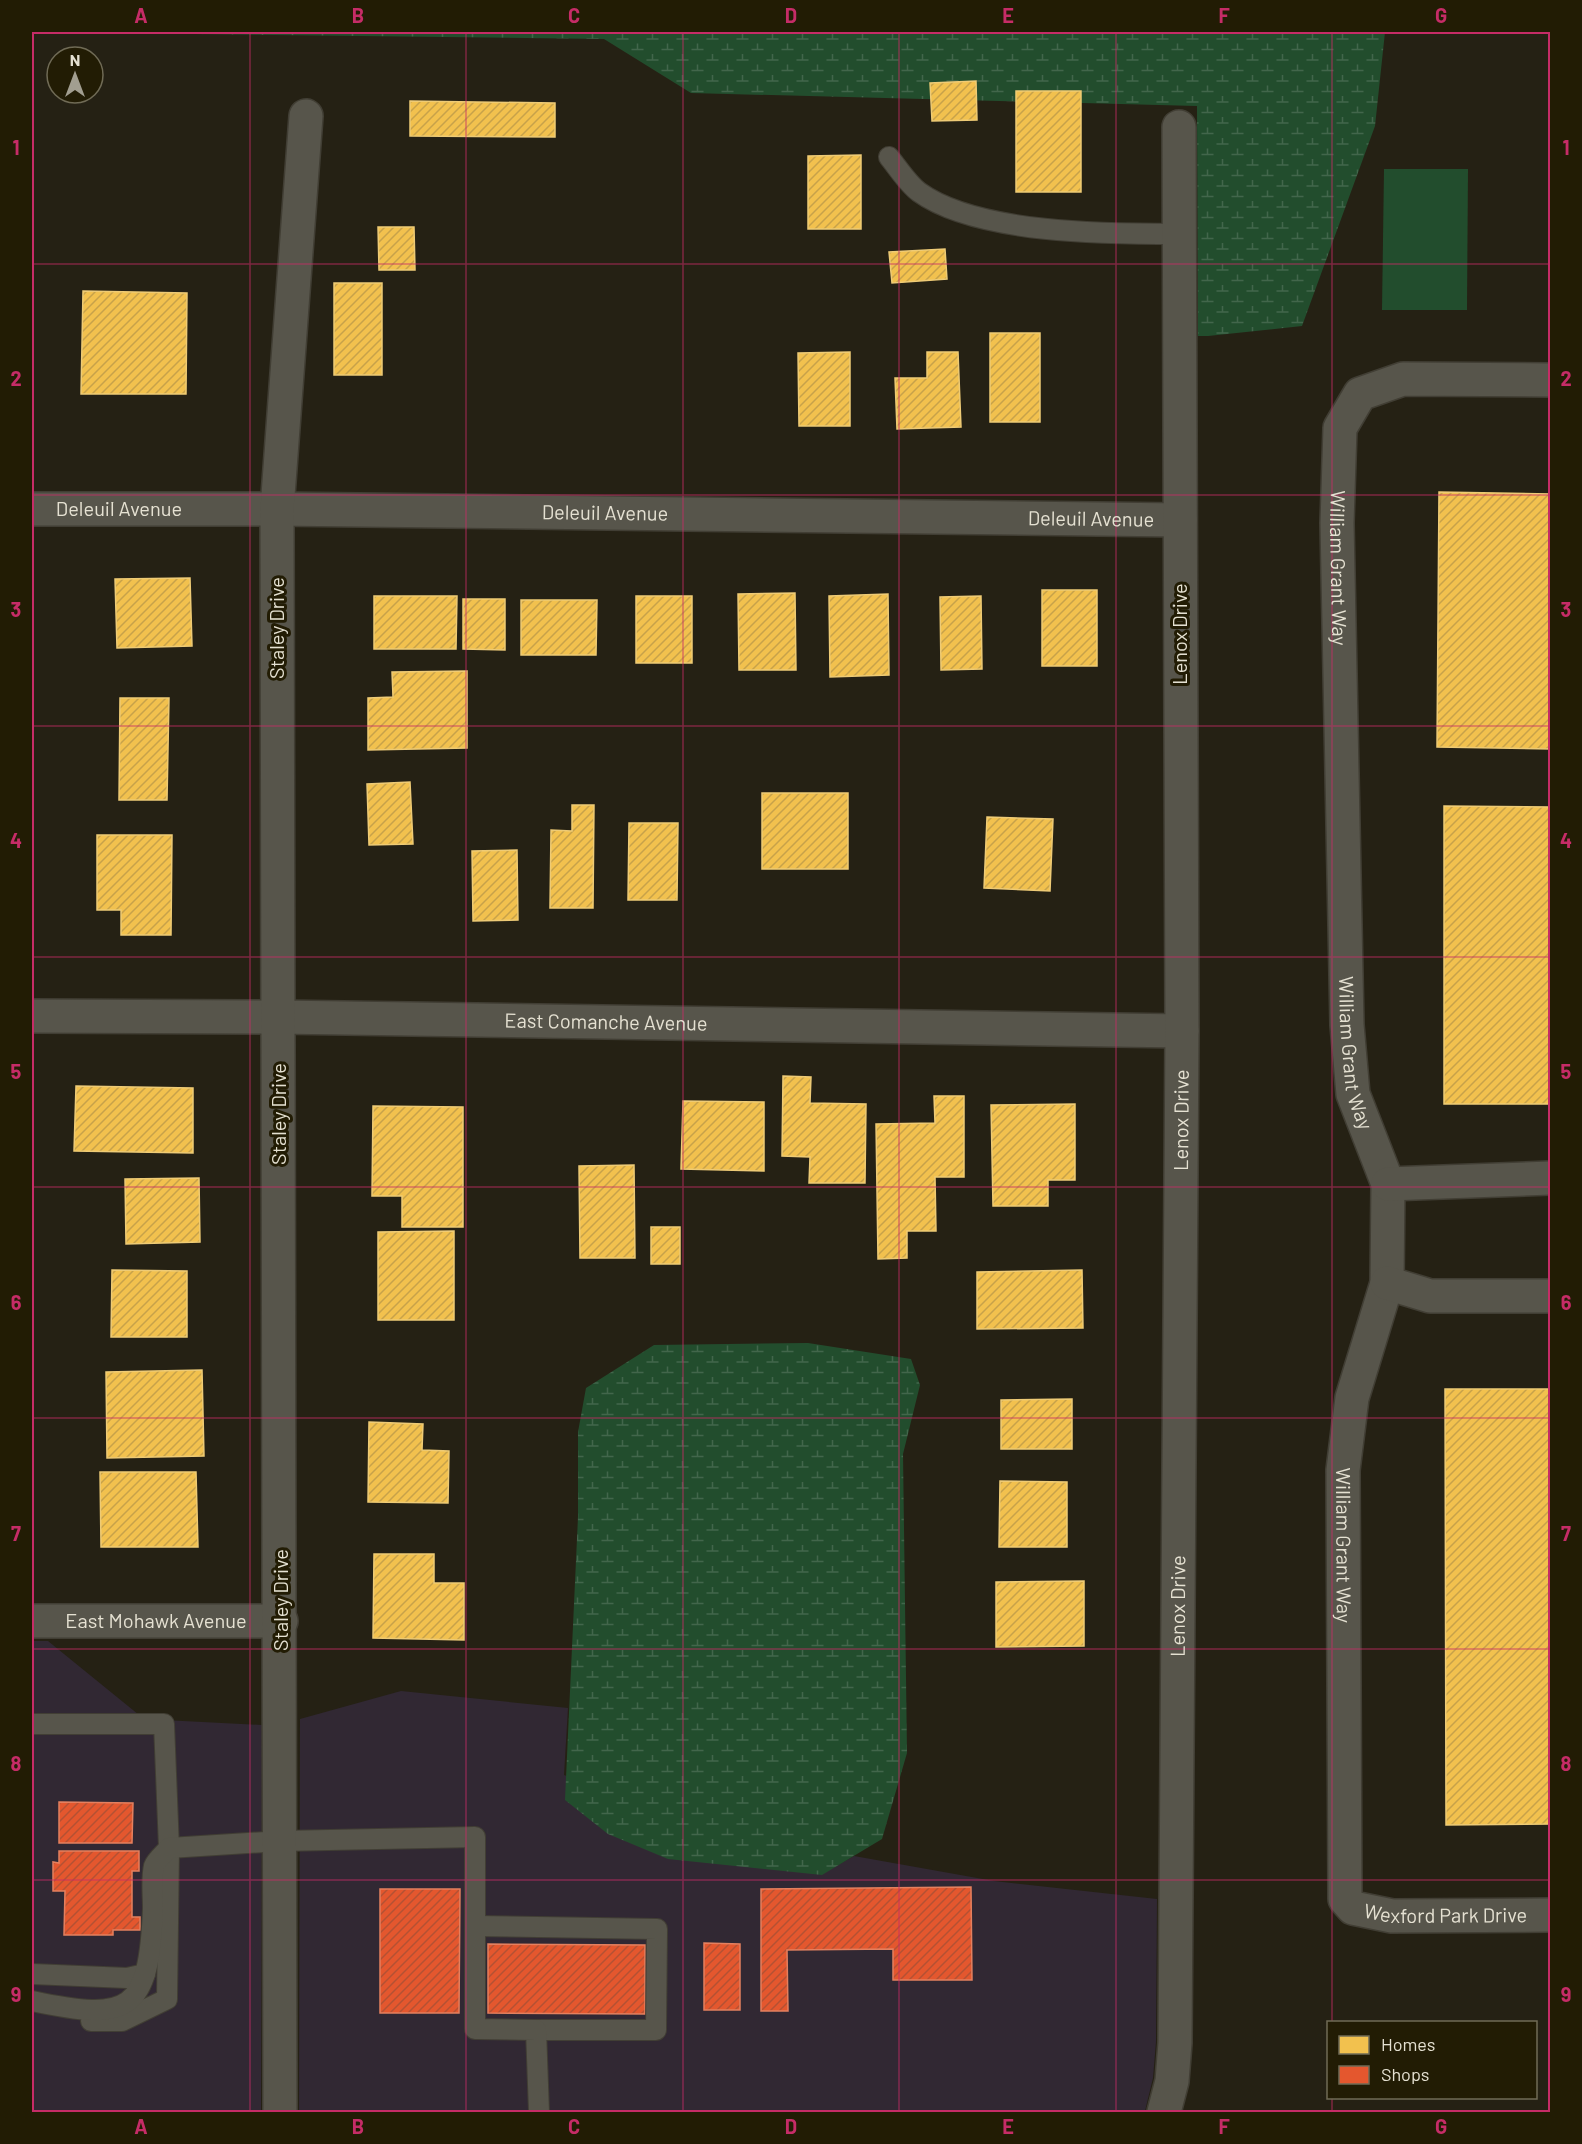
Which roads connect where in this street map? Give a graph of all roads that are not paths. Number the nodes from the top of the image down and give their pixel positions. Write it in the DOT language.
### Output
graph roads {
  1 [pos="306,116"];
  2 [pos="1179,127"];
  3 [pos="889,157"];
  4 [pos="1179,234"];
  5 [pos="1551,380"];
  6 [pos="32,509"];
  7 [pos="277,509"];
  8 [pos="1180,520"];
  9 [pos="32,1016"];
  10 [pos="279,1017"];
  11 [pos="1182,1031"];
  12 [pos="1551,1178"];
  13 [pos="1388,1184"];
  14 [pos="1387,1282"];
  15 [pos="1551,1296"];
  16 [pos="32,1620"];
  17 [pos="281,1621"];
  18 [pos="32,1724"];
  19 [pos="281,1841"];
  20 [pos="169,1848"];
  21 [pos="1345,1899"];
  22 [pos="1551,1915"];
  23 [pos="475,1926"];
  24 [pos="32,1974"];
  25 [pos="145,1974"];
  26 [pos="32,2002"];
  27 [pos="536,2030"];
  28 [pos="280,2112"];
  29 [pos="539,2112"];
  30 [pos="1164,2112"];
  1 -- 7 [label="street, Staley Drive"];
  2 -- 4 [label="street, Lenox Drive"];
  3 -- 4 [label="lane"];
  4 -- 8 [label="street, Lenox Drive"];
  5 -- 13 [label="street, William Grant Way"];
  6 -- 7 [label="street, Deleuil Avenue"];
  7 -- 8 [label="street, Deleuil Avenue"];
  7 -- 10 [label="street, Staley Drive"];
  8 -- 11 [label="street, Lenox Drive"];
  9 -- 10 [label="street, East Comanche Avenue"];
  10 -- 11 [label="street, East Comanche Avenue"];
  10 -- 17 [label="street, Staley Drive"];
  11 -- 30 [label="street, Lenox Drive"];
  12 -- 13 [label="street"];
  13 -- 14 [label="street, William Grant Way"];
  14 -- 15 [label="street"];
  14 -- 21 [label="street, William Grant Way"];
  16 -- 17 [label="street, East Mohawk Avenue"];
  17 -- 19 [label="street, Staley Drive"];
  18 -- 20 [label="lane"];
  19 -- 20 [label="lane"];
  19 -- 23 [label="lane"];
  19 -- 28 [label="street, Staley Drive"];
  20 -- 25 [label="lane"];
  20 -- 26 [label="lane"];
  21 -- 22 [label="street, Wexford Park Drive"];
  23 -- 27 [label="lane"];
  23 -- 27 [label="lane"];
  24 -- 25 [label="lane"];
  25 -- 26 [label="lane"];
  27 -- 29 [label="lane"];
}
